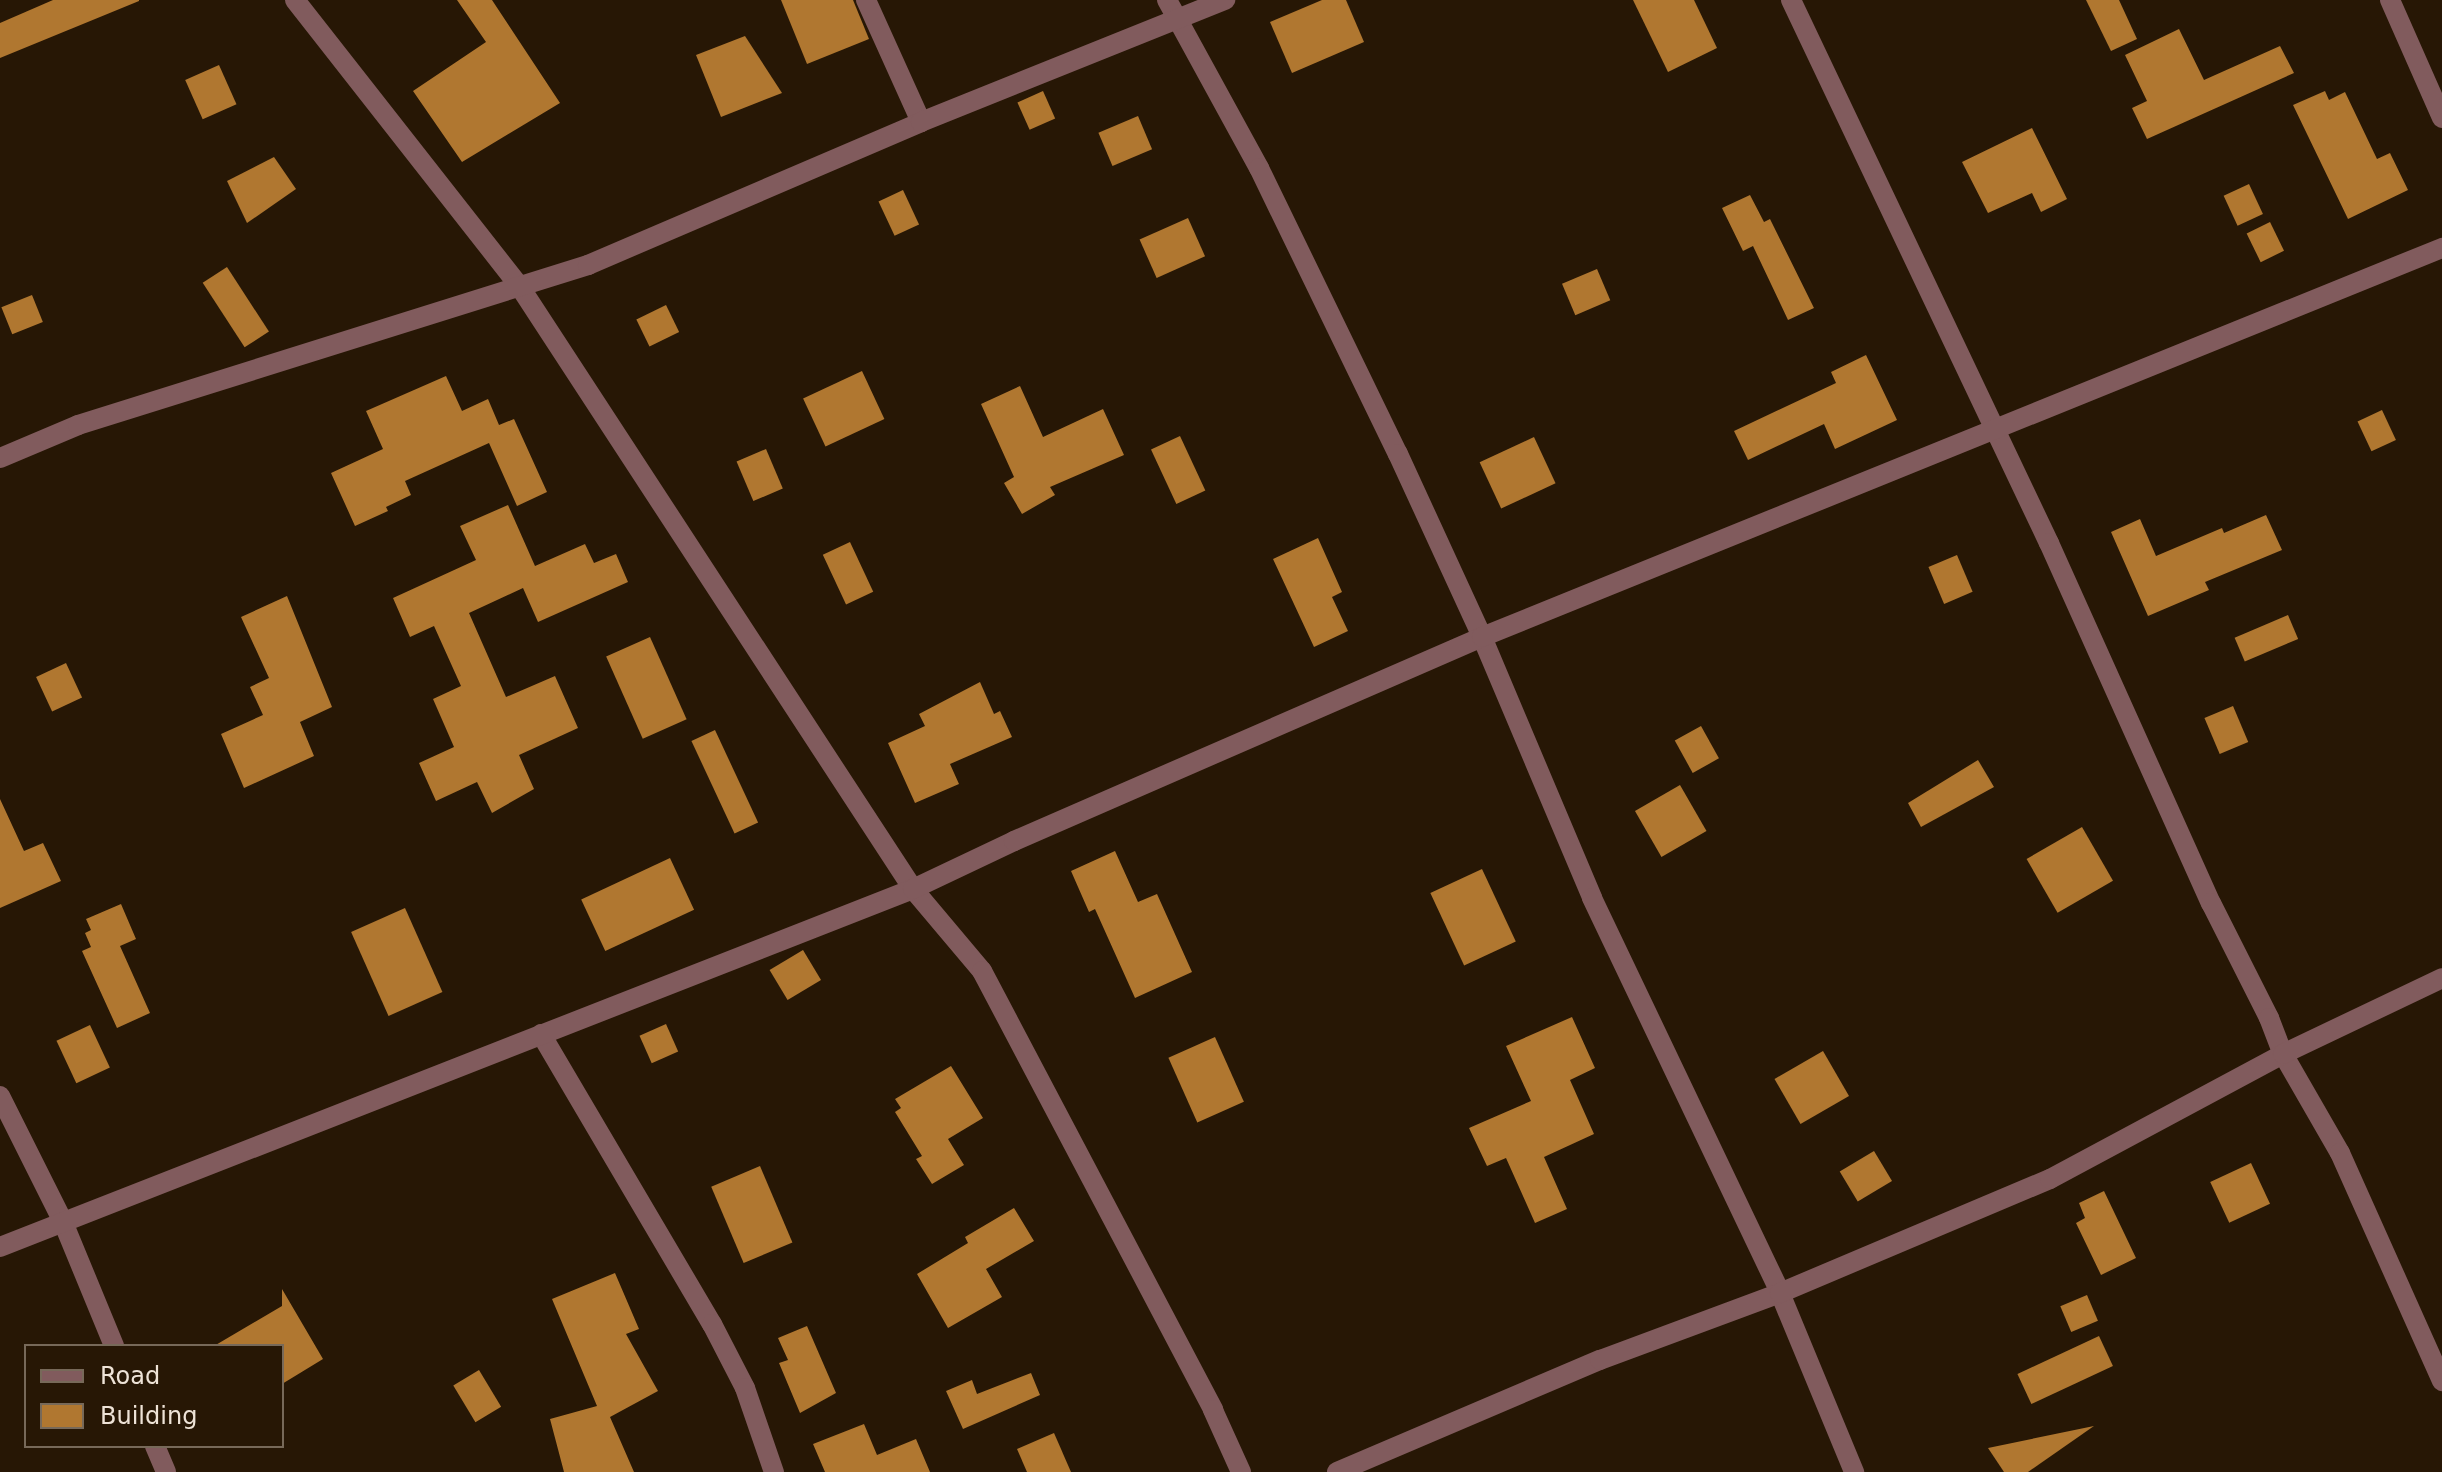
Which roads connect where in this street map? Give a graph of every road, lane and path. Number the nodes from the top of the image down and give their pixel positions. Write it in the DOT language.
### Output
graph roads {
  1 [pos="295,0"];
  2 [pos="866,0"];
  3 [pos="1167,0"];
  4 [pos="1225,0"];
  5 [pos="1791,0"];
  6 [pos="2390,0"];
  7 [pos="1177,20"];
  8 [pos="2442,118"];
  9 [pos="921,122"];
  10 [pos="2442,248"];
  11 [pos="520,287"];
  12 [pos="1995,430"];
  13 [pos="0,458"];
  14 [pos="1482,637"];
  15 [pos="913,889"];
  16 [pos="2442,978"];
  17 [pos="541,1034"];
  18 [pos="2283,1054"];
  19 [pos="0,1096"];
  20 [pos="63,1222"];
  21 [pos="0,1247"];
  22 [pos="1780,1293"];
  23 [pos="113,1344"];
  24 [pos="2442,1381"];
  25 [pos="156,1448"];
  26 [pos="166,1472"];
  27 [pos="774,1472"];
  28 [pos="1241,1472"];
  29 [pos="1337,1472"];
  30 [pos="1854,1472"];
  1 -- 11 [label="street"];
  2 -- 9 [label="street"];
  3 -- 7 [label="street"];
  4 -- 7 [label="street"];
  5 -- 12 [label="street"];
  6 -- 8 [label="street"];
  7 -- 9 [label="street"];
  7 -- 14 [label="street"];
  9 -- 11 [label="street"];
  10 -- 12 [label="street"];
  11 -- 13 [label="street"];
  11 -- 15 [label="street"];
  12 -- 14 [label="street"];
  12 -- 18 [label="street"];
  14 -- 15 [label="street"];
  14 -- 22 [label="street"];
  15 -- 17 [label="street"];
  15 -- 28 [label="street"];
  16 -- 18 [label="street"];
  17 -- 20 [label="street"];
  17 -- 27 [label="street"];
  18 -- 22 [label="street"];
  18 -- 24 [label="street"];
  19 -- 20 [label="street"];
  20 -- 21 [label="street"];
  20 -- 23 [label="street"];
  22 -- 29 [label="street"];
  22 -- 30 [label="street"];
  25 -- 26 [label="street"];
}
